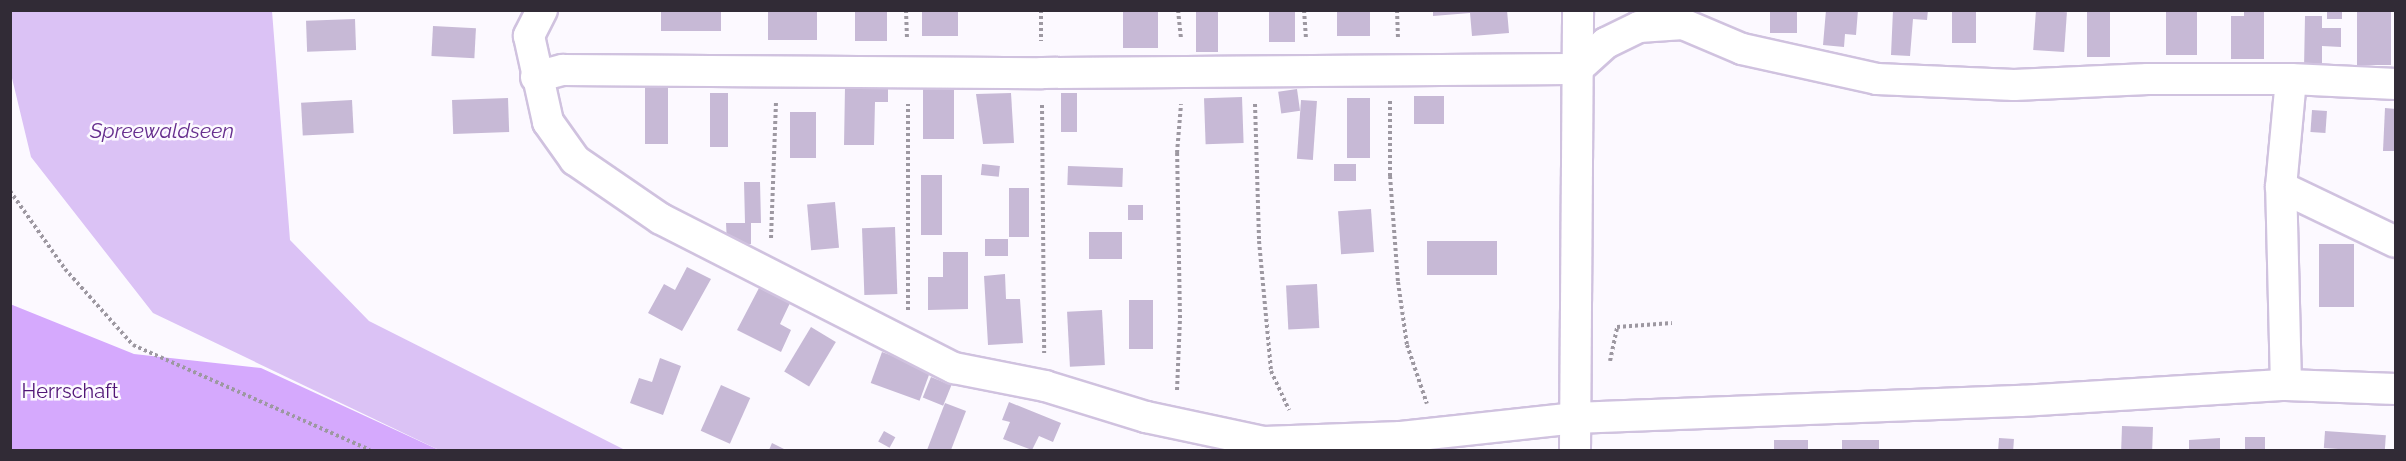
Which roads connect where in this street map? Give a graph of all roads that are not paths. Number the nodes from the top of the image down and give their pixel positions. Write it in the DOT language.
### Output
graph roads {
  1 [pos="542,10"];
  2 [pos="1578,10"];
  3 [pos="1675,17"];
  4 [pos="1577,69"];
  5 [pos="536,77"];
  6 [pos="2291,79"];
  7 [pos="2396,84"];
  8 [pos="2281,187"];
  9 [pos="2396,242"];
  10 [pos="2286,385"];
  11 [pos="2396,389"];
  12 [pos="1575,418"];
  13 [pos="1575,450"];
  1 -- 5 [label="street"];
  2 -- 4 [label="street"];
  3 -- 4 [label="street"];
  3 -- 6 [label="street"];
  4 -- 5 [label="street"];
  4 -- 12 [label="street"];
  5 -- 12 [label="street"];
  6 -- 7 [label="street"];
  6 -- 8 [label="street"];
  8 -- 9 [label="street"];
  8 -- 10 [label="street"];
  10 -- 11 [label="street"];
  10 -- 12 [label="street"];
  12 -- 13 [label="street"];
}
